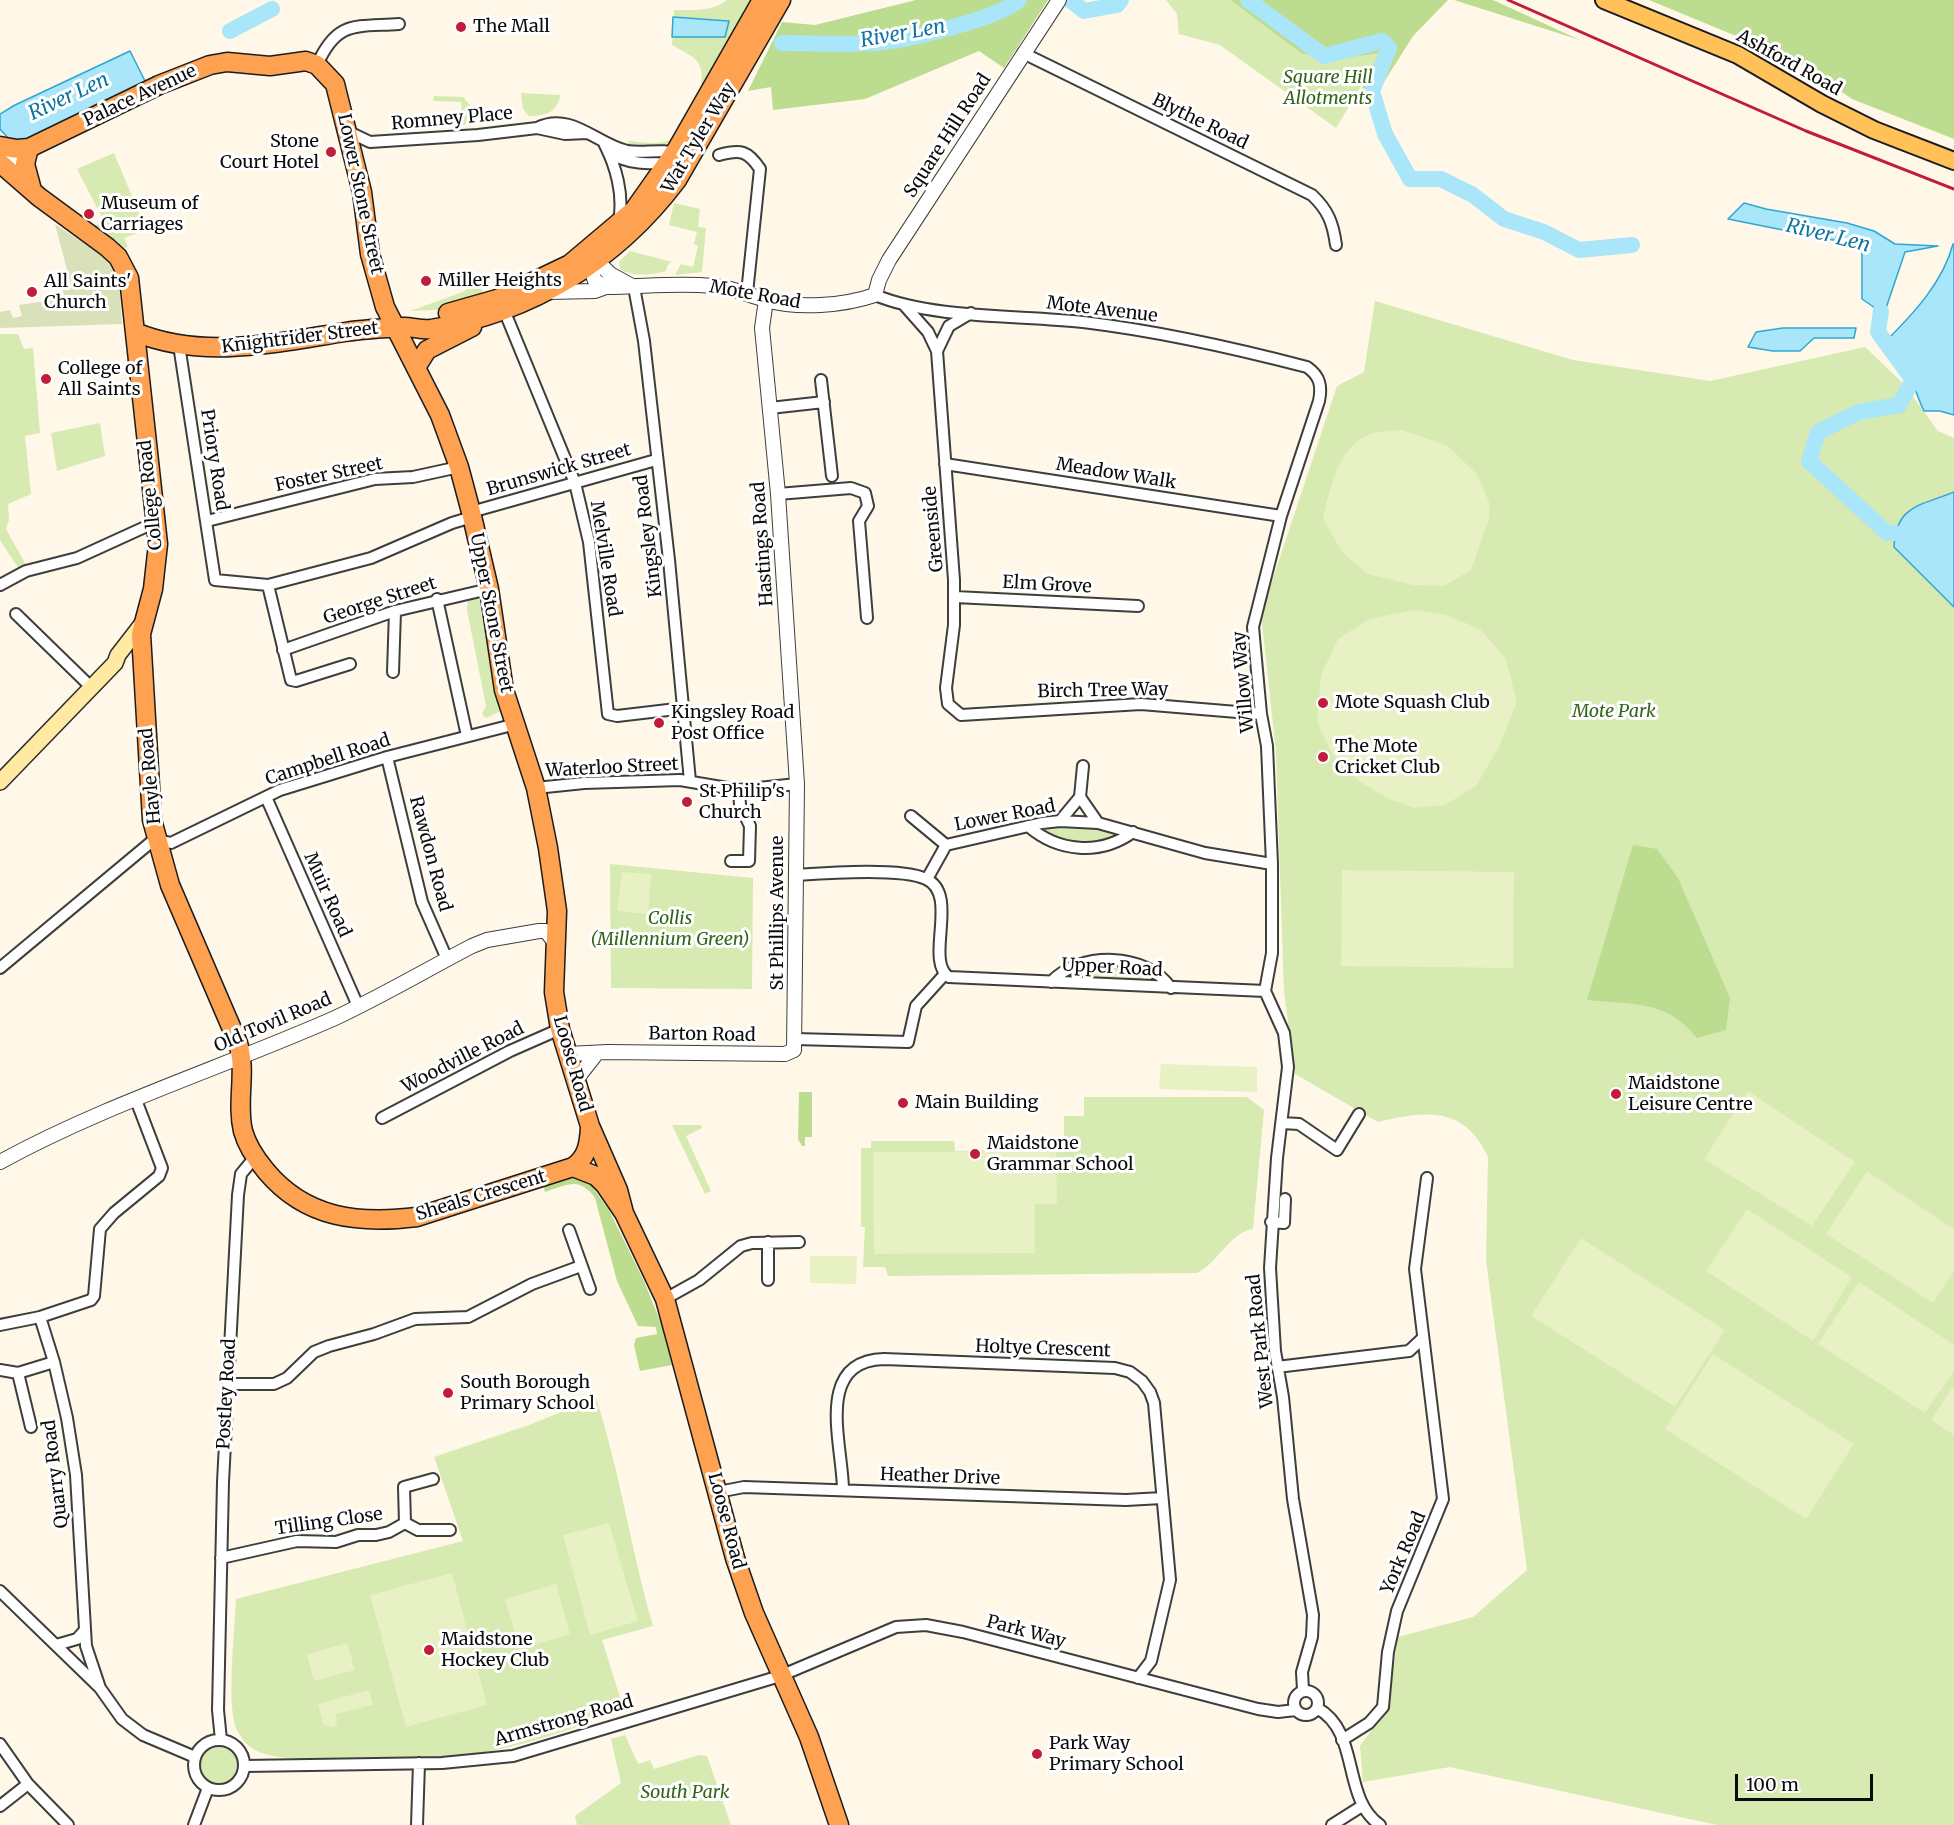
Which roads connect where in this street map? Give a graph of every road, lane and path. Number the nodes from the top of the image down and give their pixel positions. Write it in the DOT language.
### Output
graph roads {
  1 [pos="762,0"];
  2 [pos="781,0"];
  3 [pos="1604,0"];
  4 [pos="1059,1"];
  5 [pos="399,24"];
  6 [pos="1023,53"];
  7 [pos="317,65"];
  8 [pos="537,128"];
  9 [pos="348,130"];
  10 [pos="590,133"];
  11 [pos="370,142"];
  12 [pos="606,147"];
  13 [pos="29,148"];
  14 [pos="1,150"];
  15 [pos="674,155"];
  16 [pos="719,155"];
  17 [pos="354,158"];
  18 [pos="1954,161"];
  19 [pos="30,185"];
  20 [pos="618,224"];
  21 [pos="1336,245"];
  22 [pos="591,260"];
  23 [pos="606,287"];
  24 [pos="634,287"];
  25 [pos="549,292"];
  26 [pos="747,292"];
  27 [pos="875,296"];
  28 [pos="766,300"];
  29 [pos="905,306"];
  30 [pos="971,312"];
  31 [pos="497,313"];
  32 [pos="401,328"];
  33 [pos="135,332"];
  34 [pos="179,345"];
  35 [pos="937,351"];
  36 [pos="417,366"];
  37 [pos="1318,378"];
  38 [pos="821,380"];
  39 [pos="824,402"];
  40 [pos="770,408"];
  41 [pos="656,460"];
  42 [pos="945,464"];
  43 [pos="459,467"];
  44 [pos="832,476"];
  45 [pos="576,483"];
  46 [pos="778,494"];
  47 [pos="472,515"];
  48 [pos="1281,516"];
  49 [pos="207,521"];
  50 [pos="156,522"];
  51 [pos="215,580"];
  52 [pos="0,585"];
  53 [pos="268,585"];
  54 [pos="489,589"];
  55 [pos="955,597"];
  56 [pos="437,599"];
  57 [pos="1138,606"];
  58 [pos="395,611"];
  59 [pos="16,614"];
  60 [pos="867,618"];
  61 [pos="142,624"];
  62 [pos="283,650"];
  63 [pos="115,663"];
  64 [pos="350,664"];
  65 [pos="142,672"];
  66 [pos="393,672"];
  67 [pos="91,687"];
  68 [pos="948,704"];
  69 [pos="685,708"];
  70 [pos="1262,714"];
  71 [pos="516,724"];
  72 [pos="467,736"];
  73 [pos="387,757"];
  74 [pos="1083,766"];
  75 [pos="690,781"];
  76 [pos="0,782"];
  77 [pos="797,785"];
  78 [pos="536,788"];
  79 [pos="739,790"];
  80 [pos="266,797"];
  81 [pos="1080,797"];
  82 [pos="911,816"];
  83 [pos="1060,821"];
  84 [pos="1098,823"];
  85 [pos="1028,826"];
  86 [pos="1132,832"];
  87 [pos="158,840"];
  88 [pos="946,845"];
  89 [pos="731,861"];
  90 [pos="1272,864"];
  91 [pos="796,875"];
  92 [pos="927,879"];
  93 [pos="556,944"];
  94 [pos="447,959"];
  95 [pos="0,968"];
  96 [pos="945,974"];
  97 [pos="1051,982"];
  98 [pos="1171,988"];
  99 [pos="1264,991"];
  100 [pos="358,1006"];
  101 [pos="560,1029"];
  102 [pos="795,1039"];
  103 [pos="597,1053"];
  104 [pos="567,1054"];
  105 [pos="242,1056"];
  106 [pos="575,1081"];
  107 [pos="136,1100"];
  108 [pos="1359,1114"];
  109 [pos="382,1118"];
  110 [pos="1282,1123"];
  111 [pos="590,1126"];
  112 [pos="255,1157"];
  113 [pos="0,1162"];
  114 [pos="573,1167"];
  115 [pos="1427,1178"];
  116 [pos="1285,1199"];
  117 [pos="624,1214"];
  118 [pos="1272,1222"];
  119 [pos="569,1230"];
  120 [pos="768,1242"];
  121 [pos="799,1242"];
  122 [pos="581,1266"];
  123 [pos="768,1280"];
  124 [pos="590,1289"];
  125 [pos="665,1299"];
  126 [pos="40,1317"];
  127 [pos="0,1325"];
  128 [pos="1423,1338"];
  129 [pos="1409,1351"];
  130 [pos="1426,1359"];
  131 [pos="54,1362"];
  132 [pos="1277,1367"];
  133 [pos="0,1370"];
  134 [pos="18,1373"];
  135 [pos="228,1384"];
  136 [pos="31,1427"];
  137 [pos="433,1479"];
  138 [pos="843,1490"];
  139 [pos="718,1492"];
  140 [pos="1162,1498"];
  141 [pos="405,1523"];
  142 [pos="450,1530"];
  143 [pos="221,1558"];
  144 [pos="0,1591"];
  145 [pos="84,1631"];
  146 [pos="56,1645"];
  147 [pos="1151,1661"];
  148 [pos="780,1676"];
  149 [pos="1138,1678"];
  150 [pos="1158,1682"];
  151 [pos="100,1688"];
  152 [pos="1303,1690"];
  153 [pos="1317,1708"];
  154 [pos="1296,1710"];
  155 [pos="221,1740"];
  156 [pos="1342,1740"];
  157 [pos="0,1744"];
  158 [pos="195,1757"];
  159 [pos="419,1763"];
  160 [pos="244,1766"];
  161 [pos="28,1784"];
  162 [pos="208,1788"];
  163 [pos="0,1806"];
  164 [pos="1362,1806"];
  165 [pos="68,1825"];
  166 [pos="194,1825"];
  167 [pos="417,1825"];
  168 [pos="839,1825"];
  169 [pos="1332,1825"];
  170 [pos="1380,1825"];
  1 -- 15 [label="highway, Wat Tyler Way"];
  2 -- 15 [label="highway, Wat Tyler Way"];
  3 -- 18 [label="main road, Ashford Road"];
  4 -- 6 [label="street, Square Hill Road"];
  5 -- 7 [label="street"];
  6 -- 21 [label="street, Blythe Road"];
  6 -- 27 [label="street, Square Hill Road"];
  7 -- 9 [label="highway, Lower Stone Street"];
  7 -- 13 [label="highway, Palace Avenue"];
  8 -- 10 [label="street, Romney Place"];
  8 -- 10 [label="street, Romney Place"];
  8 -- 11 [label="street, Romney Place"];
  9 -- 11 [label="street, Romney Place"];
  9 -- 17 [label="highway, Lower Stone Street"];
  10 -- 12 [label="street, Romney Place"];
  11 -- 17 [label="street, Romney Place"];
  12 -- 15 [label="street, Romney Place"];
  12 -- 20 [label="street"];
  13 -- 14 [label="highway, Palace Avenue"];
  13 -- 19 [label="highway"];
  14 -- 19 [label="highway, College Road"];
  15 -- 20 [label="highway, Wat Tyler Way"];
  15 -- 22 [label="highway, Wat Tyler Way"];
  16 -- 26 [label="street"];
  17 -- 32 [label="highway, Lower Stone Street"];
  19 -- 33 [label="highway, College Road"];
  20 -- 22 [label="highway, Wat Tyler Way"];
  22 -- 23 [label="street"];
  22 -- 24 [label="street"];
  22 -- 25 [label="highway, Mote Road"];
  22 -- 32 [label="highway"];
  23 -- 24 [label="street, Mote Road"];
  23 -- 25 [label="street, Mote Road"];
  24 -- 26 [label="street, Mote Road"];
  24 -- 41 [label="street, Kingsley Road"];
  25 -- 31 [label="highway, Mote Road"];
  26 -- 28 [label="street, Mote Road"];
  27 -- 28 [label="street, Mote Road"];
  27 -- 29 [label="street, Mote Avenue"];
  28 -- 40 [label="street, Hastings Road"];
  29 -- 30 [label="street, Mote Avenue"];
  29 -- 35 [label="street, Greenside"];
  30 -- 35 [label="street"];
  30 -- 37 [label="street, Mote Avenue"];
  31 -- 32 [label="highway, Mote Road"];
  31 -- 36 [label="highway"];
  31 -- 45 [label="street, Melville Road"];
  32 -- 34 [label="highway, Knightrider Street"];
  32 -- 36 [label="highway, Upper Stone Street"];
  33 -- 34 [label="highway, Knightrider Street"];
  33 -- 50 [label="highway, College Road"];
  34 -- 49 [label="street, Priory Road"];
  35 -- 42 [label="street, Greenside"];
  36 -- 43 [label="highway, Upper Stone Street"];
  37 -- 48 [label="street, Willow Way"];
  38 -- 39 [label="street"];
  39 -- 40 [label="street"];
  39 -- 44 [label="street"];
  40 -- 46 [label="street, Hastings Road"];
  41 -- 45 [label="street, Brunswick Street"];
  41 -- 69 [label="street, Kingsley Road"];
  42 -- 48 [label="street, Meadow Walk"];
  42 -- 55 [label="street, Greenside"];
  43 -- 47 [label="highway, Upper Stone Street"];
  43 -- 49 [label="street, Foster Street"];
  45 -- 47 [label="street, Brunswick Street"];
  45 -- 69 [label="street, Melville Road"];
  46 -- 60 [label="street"];
  46 -- 77 [label="street, Hastings Road"];
  47 -- 53 [label="street, Brunswick Street"];
  47 -- 54 [label="highway, Upper Stone Street"];
  48 -- 70 [label="street, Willow Way"];
  49 -- 51 [label="street, Priory Road"];
  50 -- 52 [label="street"];
  50 -- 61 [label="highway, College Road"];
  51 -- 53 [label="street, Brunswick Street"];
  53 -- 62 [label="street"];
  54 -- 56 [label="street, George Street"];
  54 -- 71 [label="highway, Upper Stone Street"];
  55 -- 57 [label="street, Elm Grove"];
  55 -- 68 [label="street, Greenside"];
  56 -- 58 [label="street, George Street"];
  56 -- 72 [label="street"];
  58 -- 62 [label="street, George Street"];
  58 -- 66 [label="street"];
  59 -- 67 [label="street"];
  61 -- 63 [label="main road, College Road"];
  61 -- 65 [label="highway, Hayle Road"];
  62 -- 64 [label="street"];
  63 -- 65 [label="main road"];
  63 -- 67 [label="main road, College Road"];
  65 -- 87 [label="highway, Hayle Road"];
  67 -- 76 [label="main road, College Road"];
  68 -- 70 [label="street, Birch Tree Way"];
  69 -- 75 [label="street, Kingsley Road"];
  70 -- 90 [label="street, Willow Way"];
  71 -- 72 [label="street, Campbell Road"];
  71 -- 78 [label="highway, Upper Stone Street"];
  72 -- 73 [label="street, Campbell Road"];
  73 -- 80 [label="street, Campbell Road"];
  73 -- 94 [label="street, Rawdon Road"];
  74 -- 81 [label="street"];
  75 -- 78 [label="street, Waterloo Street"];
  75 -- 79 [label="street, Waterloo Street"];
  77 -- 79 [label="street, Waterloo Street"];
  77 -- 91 [label="street, St Phillips Avenue"];
  78 -- 93 [label="highway, Upper Stone Street"];
  79 -- 89 [label="street"];
  80 -- 87 [label="street, Campbell Road"];
  80 -- 100 [label="street, Muir Road"];
  81 -- 83 [label="street"];
  81 -- 84 [label="street"];
  82 -- 88 [label="street"];
  83 -- 84 [label="street, Lower Road"];
  83 -- 85 [label="street, Lower Road"];
  84 -- 86 [label="street, Lower Road"];
  85 -- 86 [label="street"];
  85 -- 88 [label="street, Lower Road"];
  86 -- 90 [label="street, Lower Road"];
  87 -- 95 [label="street"];
  87 -- 105 [label="highway, Hayle Road"];
  88 -- 92 [label="street, Lower Road"];
  90 -- 99 [label="street, Willow Way"];
  91 -- 92 [label="street"];
  91 -- 102 [label="street, St Phillips Avenue"];
  92 -- 96 [label="street"];
  93 -- 94 [label="street, Old Tovil Road"];
  93 -- 101 [label="highway, Loose Road"];
  94 -- 100 [label="street, Old Tovil Road"];
  96 -- 97 [label="street, Upper Road"];
  96 -- 102 [label="street"];
  97 -- 98 [label="street, Upper Road"];
  97 -- 98 [label="street, Upper Road"];
  98 -- 99 [label="street, Upper Road"];
  99 -- 110 [label="street, West Park Road"];
  100 -- 105 [label="street, Old Tovil Road"];
  101 -- 104 [label="highway, Loose Road"];
  101 -- 109 [label="street, Woodville Road"];
  102 -- 103 [label="street, Barton Road"];
  103 -- 104 [label="street, Barton Road"];
  103 -- 106 [label="street"];
  104 -- 106 [label="highway, Loose Road"];
  105 -- 107 [label="street, Old Tovil Road"];
  105 -- 112 [label="highway"];
  106 -- 111 [label="highway, Loose Road"];
  107 -- 113 [label="street, Old Tovil Road"];
  107 -- 126 [label="street"];
  108 -- 110 [label="street"];
  110 -- 118 [label="street, West Park Road"];
  111 -- 114 [label="highway"];
  111 -- 117 [label="highway, Loose Road"];
  112 -- 114 [label="highway, Sheals Crescent"];
  112 -- 135 [label="street, Postley Road"];
  114 -- 117 [label="highway, Loose Road"];
  115 -- 128 [label="street, York Road"];
  116 -- 118 [label="street"];
  117 -- 125 [label="highway, Loose Road"];
  118 -- 132 [label="street, West Park Road"];
  119 -- 122 [label="street"];
  120 -- 121 [label="street"];
  120 -- 123 [label="street"];
  120 -- 125 [label="street"];
  122 -- 124 [label="street"];
  122 -- 135 [label="street"];
  125 -- 139 [label="highway, Loose Road"];
  126 -- 127 [label="street"];
  126 -- 131 [label="street, Quarry Road"];
  128 -- 129 [label="street"];
  128 -- 130 [label="street, York Road"];
  129 -- 130 [label="street"];
  129 -- 132 [label="street"];
  130 -- 156 [label="street, York Road"];
  131 -- 134 [label="street"];
  131 -- 145 [label="street, Quarry Road"];
  132 -- 152 [label="street, West Park Road"];
  133 -- 134 [label="street"];
  134 -- 136 [label="street"];
  135 -- 143 [label="street, Postley Road"];
  137 -- 141 [label="street, Tilling Close"];
  138 -- 139 [label="street, Heather Drive"];
  138 -- 140 [label="street, Heather Drive"];
  138 -- 140 [label="street, Holtye Crescent"];
  139 -- 148 [label="highway, Loose Road"];
  140 -- 147 [label="street, Holtye Crescent"];
  141 -- 142 [label="street, Tilling Close"];
  141 -- 143 [label="street, Tilling Close"];
  143 -- 155 [label="street, Postley Road"];
  144 -- 146 [label="street"];
  145 -- 146 [label="street"];
  145 -- 151 [label="street, Quarry Road"];
  146 -- 151 [label="street"];
  147 -- 149 [label="street, Holtye Crescent"];
  147 -- 150 [label="street"];
  148 -- 149 [label="street, Park Way"];
  148 -- 159 [label="street, Armstrong Road"];
  148 -- 168 [label="highway, Loose Road"];
  149 -- 150 [label="street, Park Way"];
  150 -- 154 [label="street, Park Way"];
  151 -- 158 [label="street"];
  152 -- 153 [label="street"];
  152 -- 154 [label="street"];
  153 -- 154 [label="street"];
  153 -- 156 [label="street"];
  155 -- 158 [label="street"];
  155 -- 160 [label="street"];
  156 -- 164 [label="street"];
  157 -- 161 [label="street"];
  158 -- 162 [label="street"];
  159 -- 160 [label="street, Armstrong Road"];
  159 -- 167 [label="street"];
  160 -- 162 [label="street"];
  161 -- 163 [label="street"];
  161 -- 165 [label="street"];
  162 -- 166 [label="street"];
  164 -- 169 [label="street"];
  164 -- 170 [label="street"];
}
